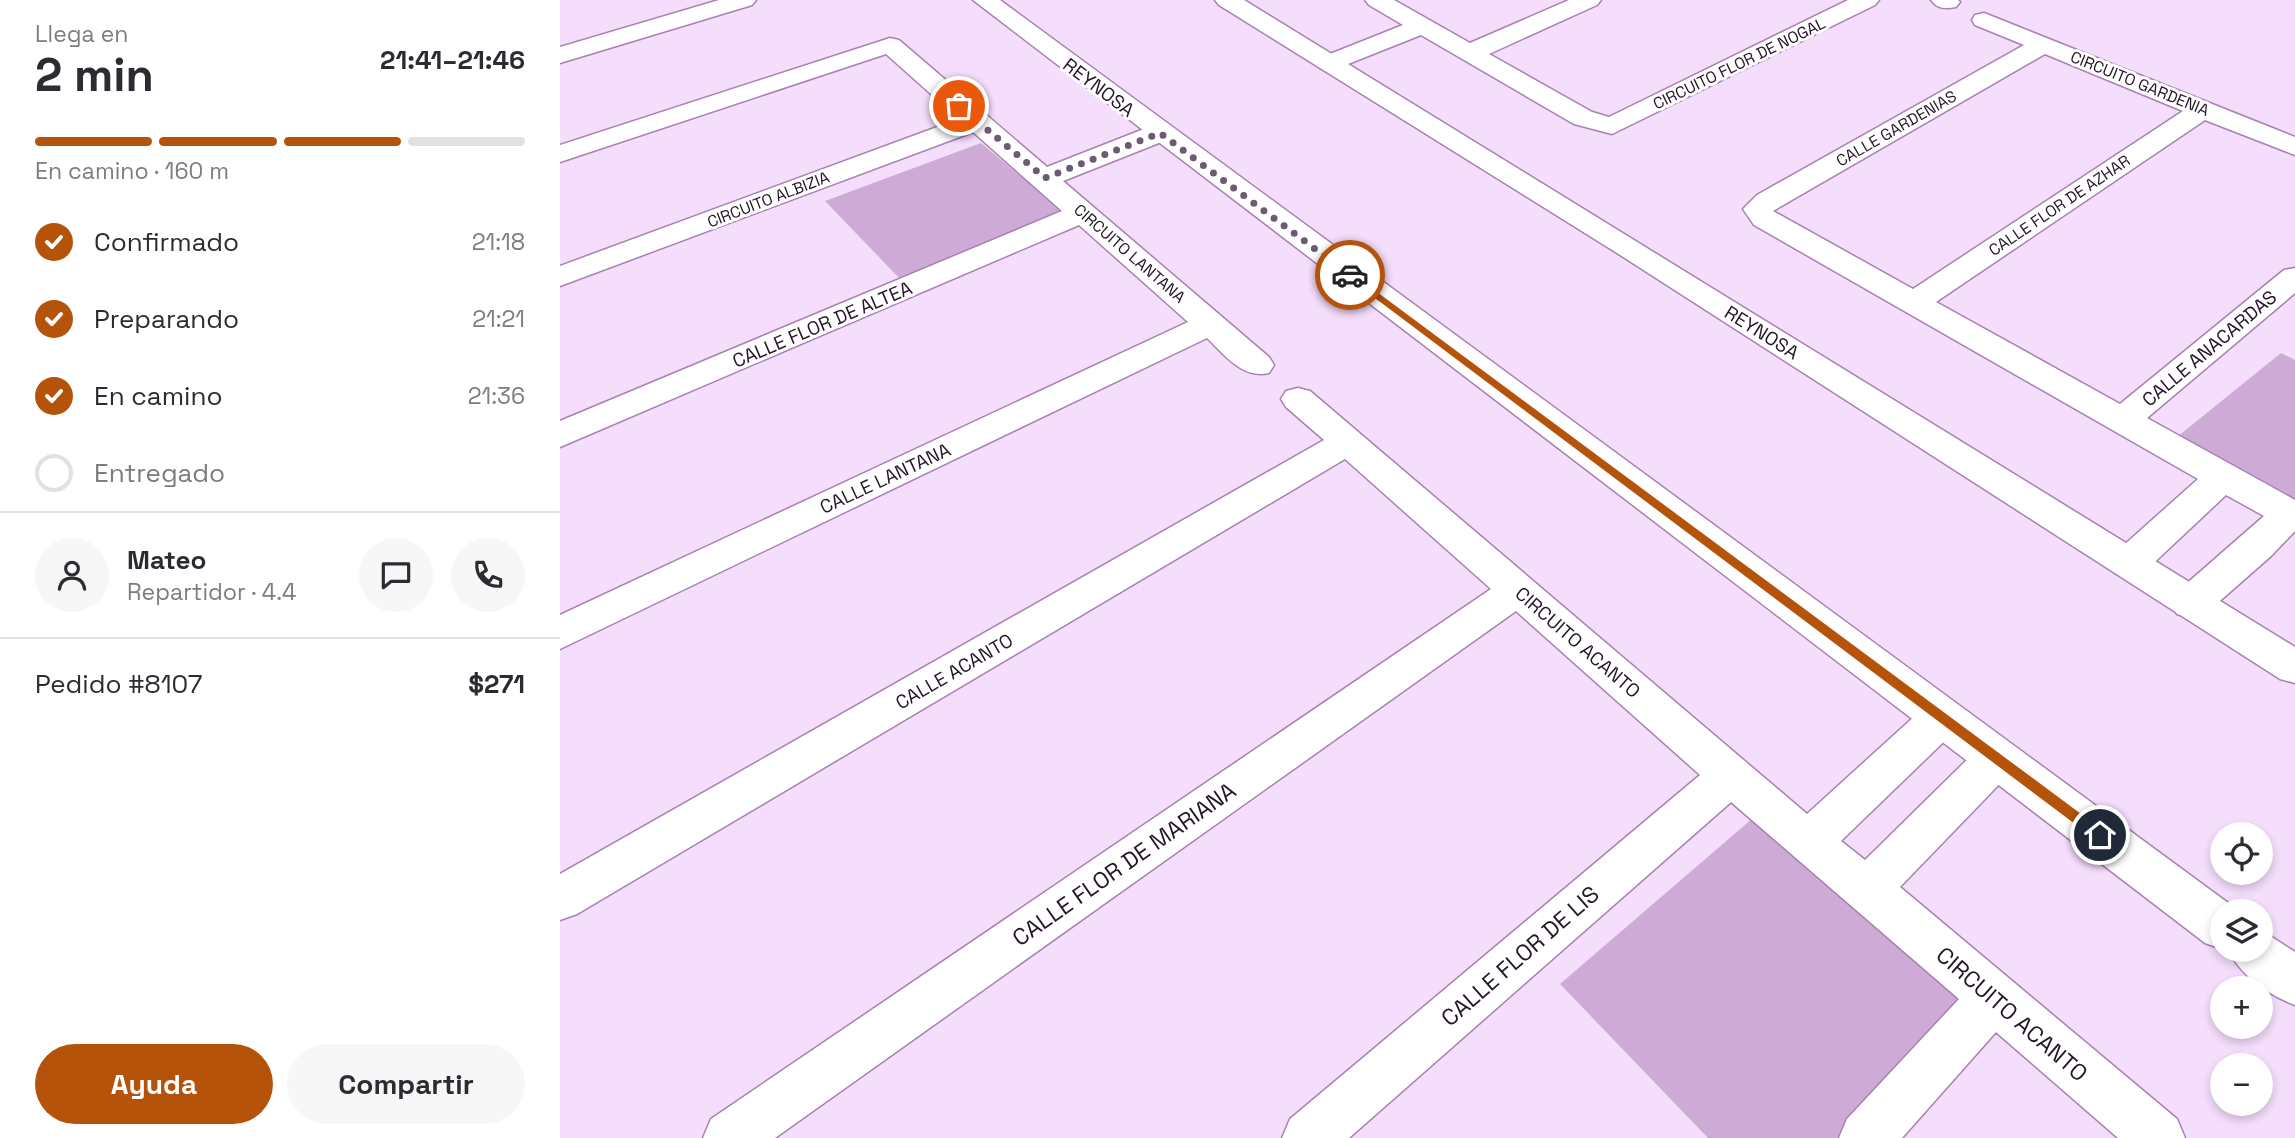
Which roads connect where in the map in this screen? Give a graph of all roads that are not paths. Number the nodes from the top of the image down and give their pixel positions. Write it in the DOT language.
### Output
graph roads {
  1 [pos="744,0"];
  2 [pos="985,0"];
  3 [pos="1227,0"];
  4 [pos="1589,0"];
  5 [pos="1867,0"];
  6 [pos="1381,10"];
  7 [pos="1984,20"];
  8 [pos="1422,26"];
  9 [pos="2045,44"];
  10 [pos="1320,49"];
  11 [pos="1469,53"];
  12 [pos="560,55"];
  13 [pos="2203,108"];
  14 [pos="976,121"];
  15 [pos="1150,126"];
  16 [pos="2295,147"];
  17 [pos="560,154"];
  18 [pos="1036,171"];
  19 [pos="1084,212"];
  20 [pos="560,277"];
  21 [pos="2295,277"];
  22 [pos="1915,302"];
  23 [pos="1210,324"];
  24 [pos="1257,365"];
  25 [pos="1298,398"];
  26 [pos="2123,420"];
  27 [pos="560,435"];
  28 [pos="1348,443"];
  29 [pos="2224,477"];
  30 [pos="2292,515"];
  31 [pos="2129,563"];
  32 [pos="1518,590"];
  33 [pos="2191,603"];
  34 [pos="560,632"];
  35 [pos="2295,667"];
  36 [pos="1942,717"];
  37 [pos="1997,758"];
  38 [pos="1731,775"];
  39 [pos="1808,842"];
  40 [pos="1867,889"];
  41 [pos="560,899"];
  42 [pos="2210,918"];
  43 [pos="2269,962"];
  44 [pos="2295,982"];
  45 [pos="1993,999"];
  46 [pos="730,1138"];
  47 [pos="1309,1138"];
  48 [pos="1866,1138"];
  49 [pos="2158,1138"];
  1 -- 12 [label="street"];
  2 -- 15 [label="street, REYNOSA"];
  3 -- 10 [label="street, REYNOSA"];
  4 -- 11 [label="street"];
  5 -- 11 [label="street, CIRCUITO FLOR DE NOGAL"];
  6 -- 8 [label="street"];
  7 -- 9 [label="street, CIRCUITO GARDENIA"];
  8 -- 10 [label="street"];
  8 -- 11 [label="street"];
  9 -- 13 [label="street, CIRCUITO GARDENIA"];
  9 -- 22 [label="street, CALLE GARDENIAS"];
  10 -- 31 [label="street, REYNOSA"];
  13 -- 16 [label="street, CIRCUITO GARDENIA"];
  13 -- 22 [label="street, CALLE FLOR DE AZHAR"];
  14 -- 17 [label="street, CIRCUITO LANTANA"];
  14 -- 18 [label="street, CIRCUITO LANTANA"];
  14 -- 20 [label="street, CIRCUITO ALBIZIA"];
  15 -- 18 [label="street"];
  15 -- 36 [label="street, REYNOSA"];
  18 -- 19 [label="street, CIRCUITO LANTANA"];
  19 -- 23 [label="street, CIRCUITO LANTANA"];
  19 -- 27 [label="street, CALLE FLOR DE ALTEA"];
  21 -- 26 [label="street, CALLE ANACARDAS"];
  22 -- 26 [label="street"];
  23 -- 24 [label="street, CIRCUITO LANTANA"];
  23 -- 34 [label="street, CALLE LANTANA"];
  25 -- 28 [label="street, CIRCUITO ACANTO"];
  26 -- 29 [label="street"];
  28 -- 32 [label="street, CIRCUITO ACANTO"];
  28 -- 41 [label="street, CALLE ACANTO"];
  29 -- 30 [label="street"];
  29 -- 31 [label="street"];
  30 -- 33 [label="street"];
  31 -- 33 [label="street, REYNOSA"];
  32 -- 38 [label="street, CIRCUITO ACANTO"];
  32 -- 46 [label="street, CALLE FLOR DE MARIANA"];
  33 -- 35 [label="street, REYNOSA"];
  36 -- 37 [label="street, REYNOSA"];
  36 -- 39 [label="street"];
  37 -- 40 [label="street"];
  37 -- 42 [label="street, REYNOSA"];
  38 -- 39 [label="street, CIRCUITO ACANTO"];
  38 -- 47 [label="street, CALLE FLOR DE LIS"];
  39 -- 40 [label="street, CIRCUITO ACANTO"];
  40 -- 45 [label="street, CIRCUITO ACANTO"];
  43 -- 44 [label="street"];
  45 -- 48 [label="street"];
  45 -- 49 [label="street, CIRCUITO ACANTO"];
}
